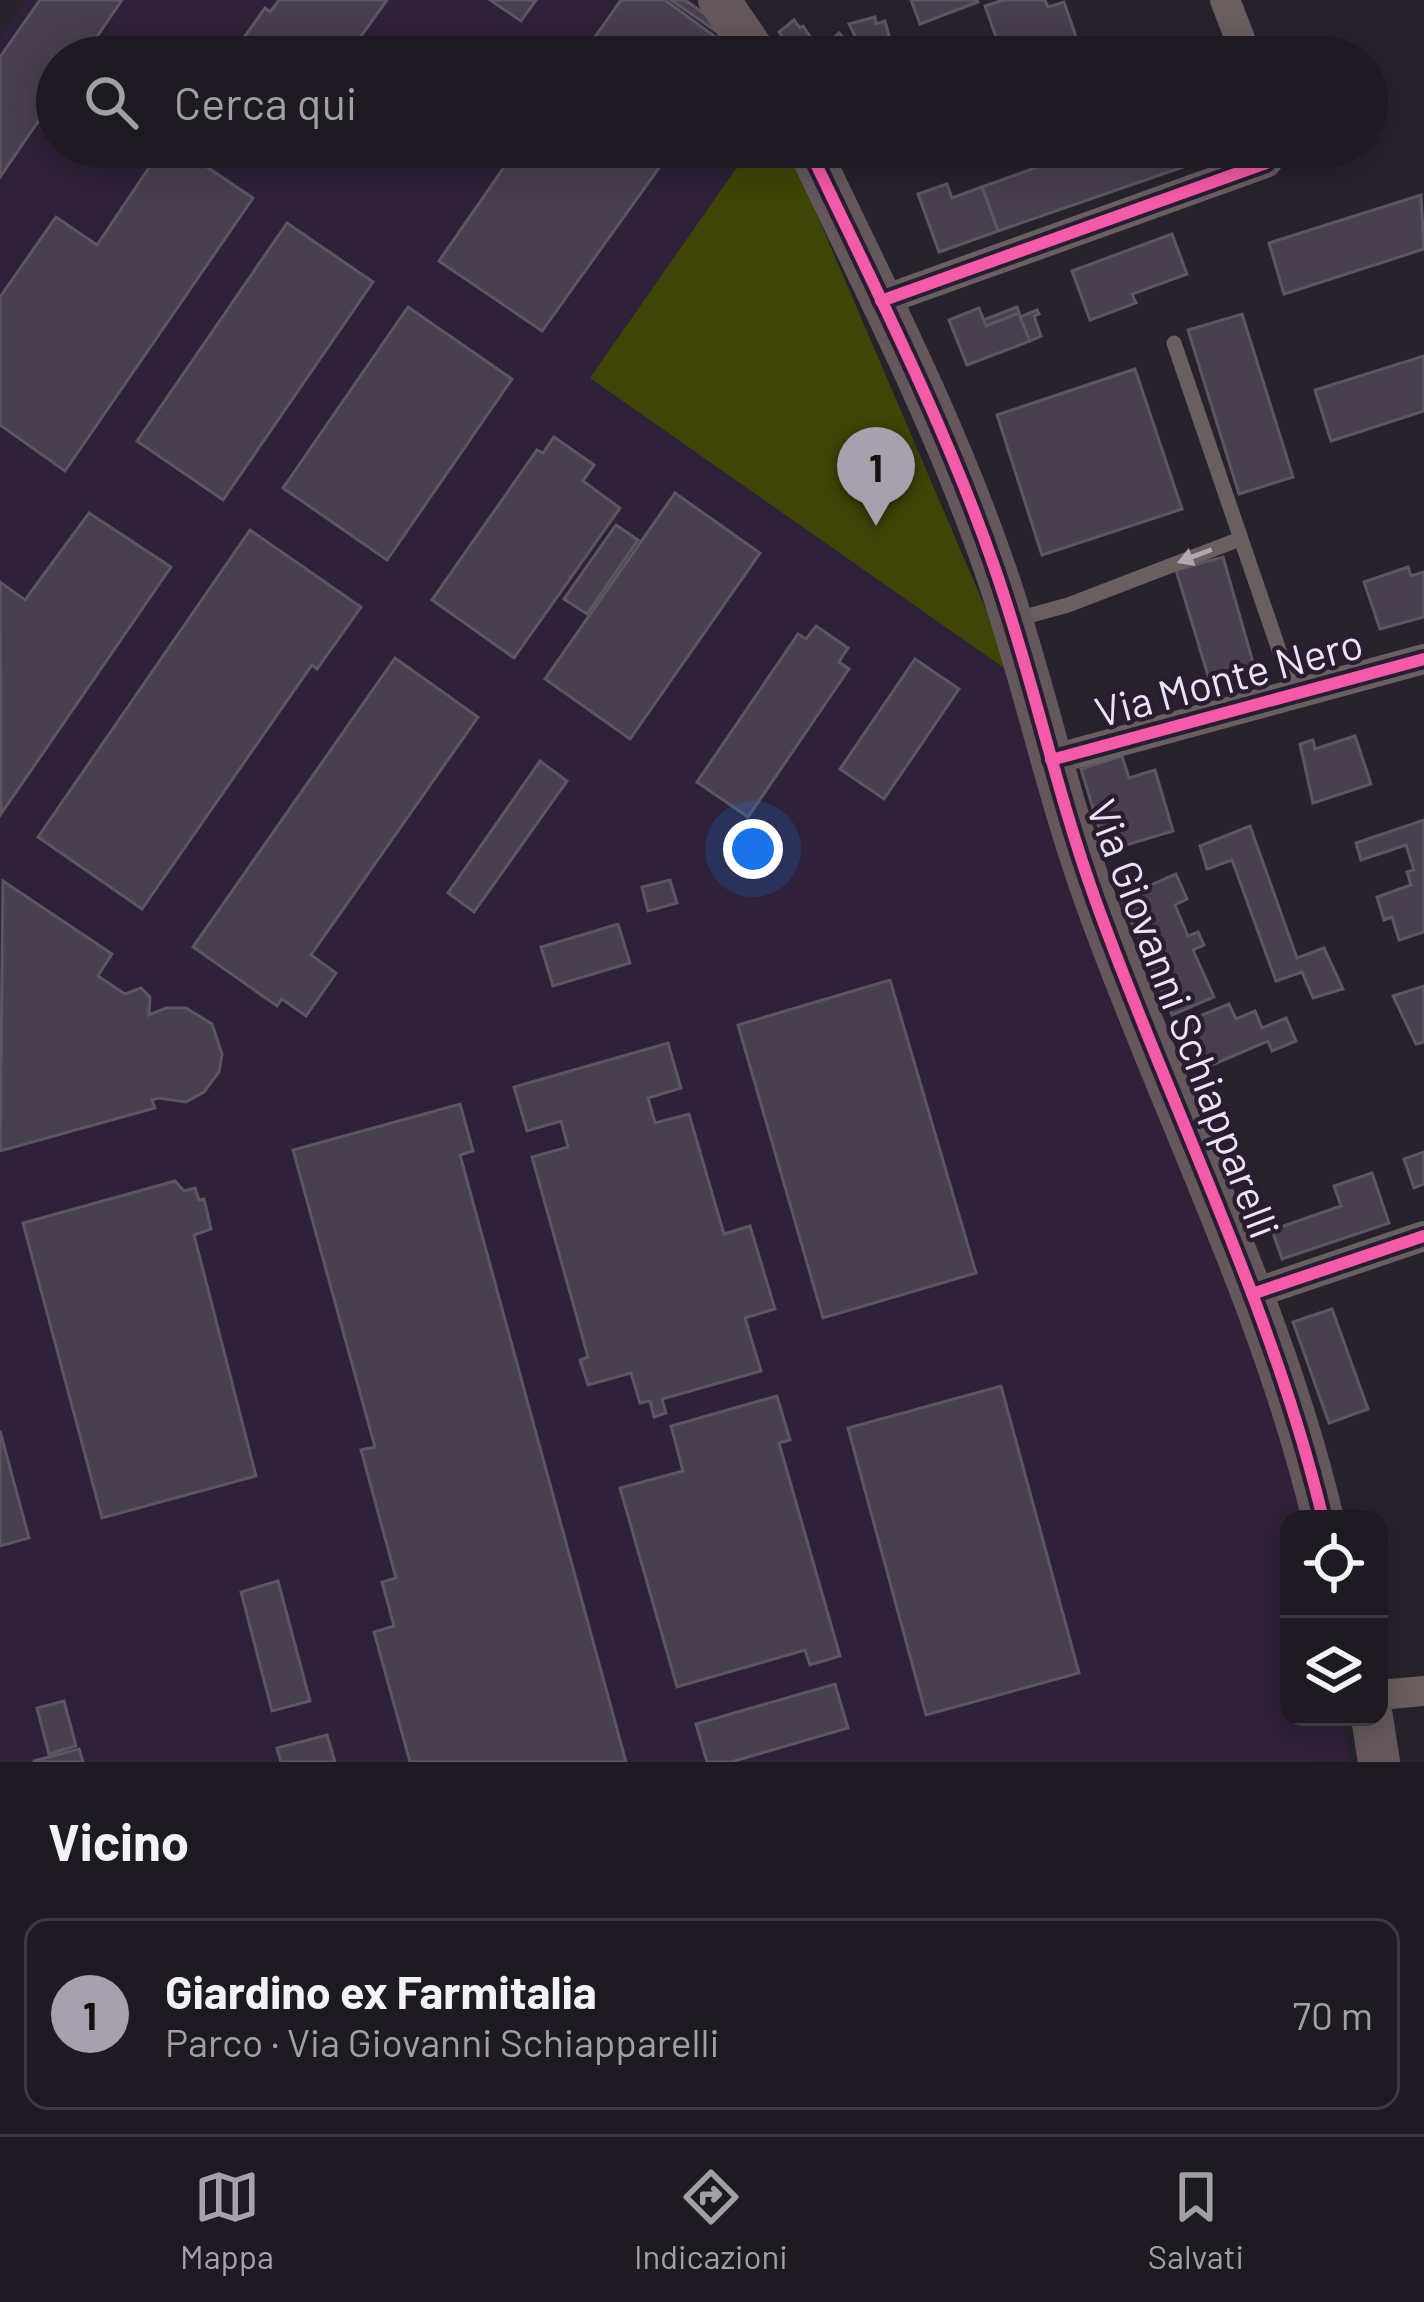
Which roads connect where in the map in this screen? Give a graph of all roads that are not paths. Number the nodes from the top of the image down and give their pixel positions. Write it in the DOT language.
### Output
graph roads {
  1 [pos="718,0"];
  2 [pos="1225,0"];
  3 [pos="743,36"];
  4 [pos="1239,36"];
  5 [pos="818,168"];
  6 [pos="1252,168"];
  7 [pos="880,301"];
  8 [pos="1174,343"];
  9 [pos="1240,539"];
  10 [pos="1012,621"];
  11 [pos="1422,668"];
  12 [pos="1294,694"];
  13 [pos="1052,760"];
  14 [pos="1424,1236"];
  15 [pos="1252,1294"];
  16 [pos="1321,1510"];
  17 [pos="1424,1691"];
  18 [pos="1388,1693"];
  19 [pos="1373,1726"];
  20 [pos="1379,1762"];
  1 -- 3 [label="street"];
  2 -- 4 [label="street"];
  5 -- 7 [label="street, Via Giovanni Schiapparelli"];
  6 -- 7 [label="street"];
  7 -- 10 [label="street, Via Giovanni Schiapparelli"];
  8 -- 9 [label="lane"];
  9 -- 10 [label="lane, one-way"];
  9 -- 12 [label="lane"];
  10 -- 13 [label="street, Via Giovanni Schiapparelli"];
  11 -- 12 [label="street, Via Monte Nero"];
  12 -- 13 [label="street, Via Monte Nero"];
  13 -- 15 [label="street, Via Giovanni Schiapparelli"];
  14 -- 15 [label="street"];
  15 -- 16 [label="street, Via Giovanni Schiapparelli"];
  17 -- 18 [label="street"];
  19 -- 20 [label="street"];
}
